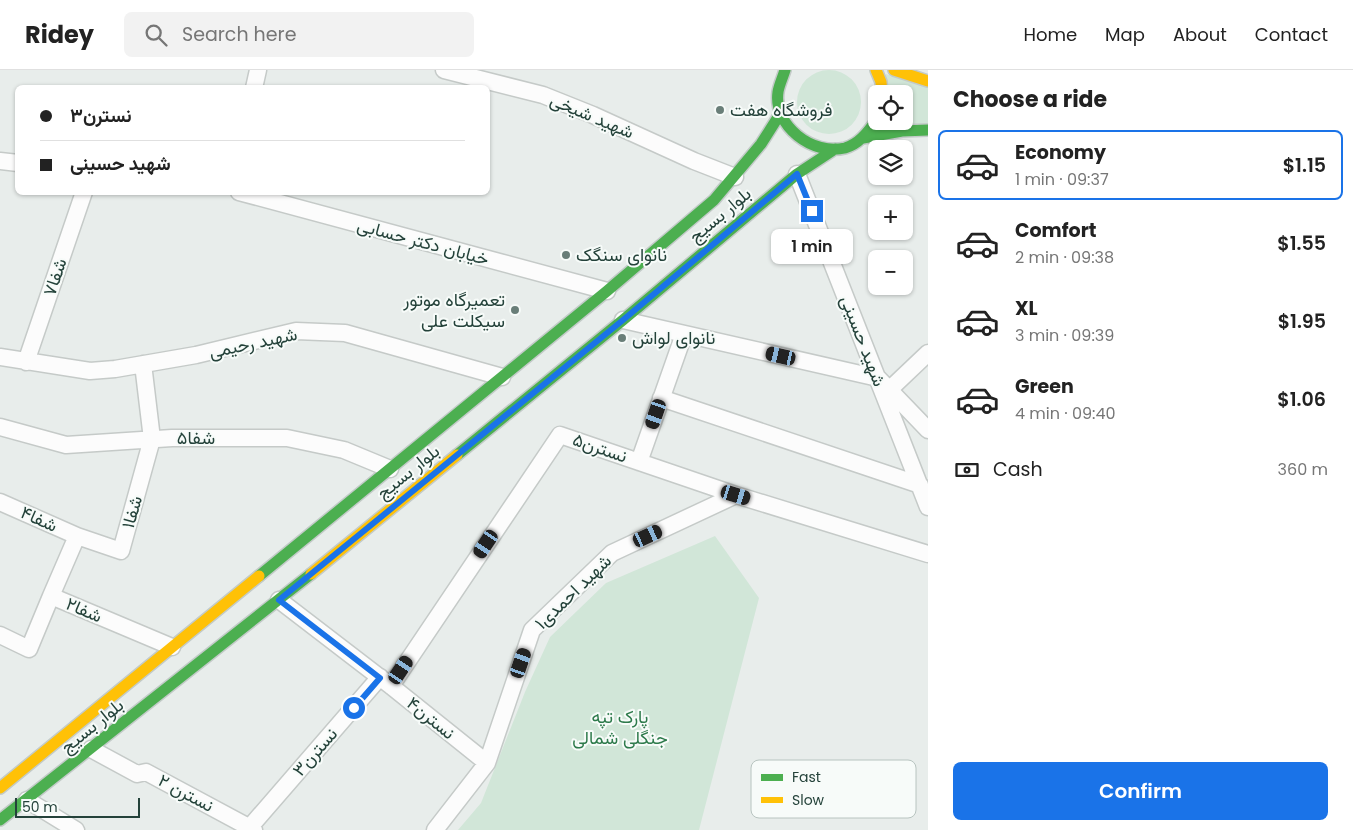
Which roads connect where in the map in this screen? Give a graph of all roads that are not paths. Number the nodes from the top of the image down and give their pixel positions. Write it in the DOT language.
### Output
graph roads {
  1 [pos="258,70"];
  2 [pos="444,70"];
  3 [pos="785,70"];
  4 [pos="876,70"];
  5 [pos="894,70"];
  6 [pos="768,79"];
  7 [pos="928,82"];
  8 [pos="255,85"];
  9 [pos="881,85"];
  10 [pos="777,96"];
  11 [pos="780,114"];
  12 [pos="870,130"];
  13 [pos="928,130"];
  14 [pos="863,138"];
  15 [pos="835,149"];
  16 [pos="0,161"];
  17 [pos="15,163"];
  18 [pos="797,174"];
  19 [pos="735,177"];
  20 [pos="83,195"];
  21 [pos="250,195"];
  22 [pos="607,291"];
  23 [pos="623,320"];
  24 [pos="684,334"];
  25 [pos="928,353"];
  26 [pos="0,357"];
  27 [pos="26,362"];
  28 [pos="143,364"];
  29 [pos="502,377"];
  30 [pos="878,378"];
  31 [pos="889,390"];
  32 [pos="661,398"];
  33 [pos="0,427"];
  34 [pos="928,430"];
  35 [pos="152,439"];
  36 [pos="639,462"];
  37 [pos="390,469"];
  38 [pos="920,486"];
  39 [pos="736,495"];
  40 [pos="0,502"];
  41 [pos="928,507"];
  42 [pos="77,536"];
  43 [pos="928,554"];
  44 [pos="51,596"];
  45 [pos="279,600"];
  46 [pos="0,635"];
  47 [pos="172,647"];
  48 [pos="385,682"];
  49 [pos="91,749"];
  50 [pos="487,763"];
  51 [pos="0,787"];
  52 [pos="27,800"];
  53 [pos="0,820"];
  54 [pos="252,829"];
  55 [pos="76,830"];
  56 [pos="435,830"];
  1 -- 8 [label="street"];
  2 -- 19 [label="street, شهید شیخی"];
  3 -- 10 [label="main road"];
  4 -- 9 [label="main road"];
  5 -- 7 [label="main road"];
  6 -- 10 [label="main road"];
  10 -- 11 [label="main road"];
  11 -- 15 [label="main road"];
  11 -- 19 [label="main road, بلوار بسیج"];
  12 -- 14 [label="main road"];
  13 -- 14 [label="main road"];
  14 -- 15 [label="main road"];
  15 -- 18 [label="main road, بلوار بسیج"];
  16 -- 17 [label="street"];
  18 -- 23 [label="main road, بلوار بسیج"];
  18 -- 30 [label="street, شهید حسینی"];
  19 -- 22 [label="main road, بلوار بسیج"];
  20 -- 27 [label="street, شفا۷"];
  21 -- 22 [label="street, خیابان دکتر حسابی"];
  22 -- 29 [label="main road, بلوار بسیج"];
  23 -- 24 [label="street"];
  23 -- 45 [label="main road, بلوار بسیج"];
  24 -- 30 [label="street"];
  24 -- 32 [label="street"];
  25 -- 31 [label="street"];
  26 -- 27 [label="street, شهید رحیمی"];
  27 -- 28 [label="street, شهید رحیمی"];
  28 -- 29 [label="street, شهید رحیمی"];
  28 -- 35 [label="street, شفا۱"];
  29 -- 37 [label="main road, بلوار بسیج"];
  30 -- 31 [label="street"];
  30 -- 38 [label="street, شهید حسینی"];
  31 -- 34 [label="street"];
  32 -- 36 [label="street"];
  32 -- 38 [label="street"];
  33 -- 35 [label="street, شفا۵"];
  35 -- 37 [label="street, شفا۵"];
  35 -- 42 [label="street, شفا۱"];
  36 -- 39 [label="street, نسترن۵"];
  36 -- 48 [label="street, نسترن۵"];
  37 -- 47 [label="main road, بلوار بسیج"];
  38 -- 41 [label="street, شهید حسینی"];
  39 -- 43 [label="street, نسترن۵"];
  39 -- 50 [label="street, شهید احمدی۱"];
  40 -- 42 [label="street, شفا۴"];
  42 -- 44 [label="street"];
  44 -- 46 [label="street, شفا۲"];
  44 -- 47 [label="street, شفا۲"];
  45 -- 48 [label="street, نسترن۴"];
  45 -- 49 [label="main road, بلوار بسیج"];
  47 -- 51 [label="main road, بلوار بسیج"];
  48 -- 50 [label="street, نسترن۴"];
  48 -- 54 [label="street, نسترن۳"];
  49 -- 52 [label="main road, بلوار بسیج"];
  49 -- 54 [label="street, نسترن ۲"];
  50 -- 56 [label="street, شهید احمدی۱"];
  52 -- 53 [label="main road, بلوار بسیج"];
  52 -- 55 [label="street"];
}
